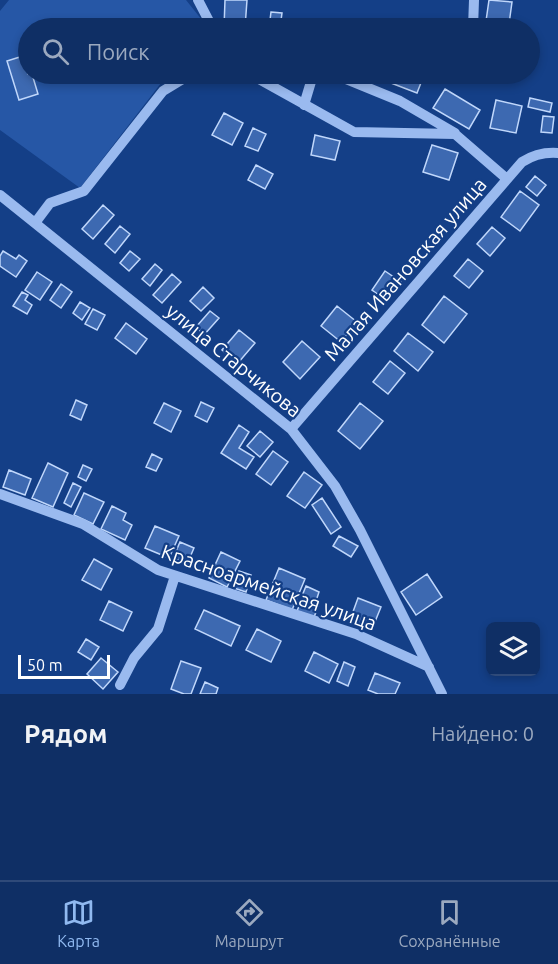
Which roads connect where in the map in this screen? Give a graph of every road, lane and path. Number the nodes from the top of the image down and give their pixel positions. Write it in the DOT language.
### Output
graph roads {
  1 [pos="198,0"];
  2 [pos="474,0"];
  3 [pos="207,18"];
  4 [pos="473,18"];
  5 [pos="175,84"];
  6 [pos="267,84"];
  7 [pos="310,84"];
  8 [pos="358,84"];
  9 [pos="304,105"];
  10 [pos="455,134"];
  11 [pos="558,153"];
  12 [pos="507,179"];
  13 [pos="0,195"];
  14 [pos="35,223"];
  15 [pos="291,429"];
  16 [pos="0,494"];
  17 [pos="176,576"];
  18 [pos="429,667"];
  19 [pos="120,685"];
  20 [pos="442,694"];
  1 -- 3 [label="street"];
  2 -- 4 [label="street"];
  5 -- 14 [label="street"];
  6 -- 9 [label="street"];
  7 -- 9 [label="street"];
  8 -- 10 [label="street"];
  9 -- 10 [label="street"];
  10 -- 12 [label="street"];
  11 -- 12 [label="street, Малая Ивановская улица"];
  12 -- 15 [label="street, Малая Ивановская улица"];
  13 -- 14 [label="street, улица Старчикова"];
  14 -- 15 [label="street, улица Старчикова"];
  15 -- 18 [label="street, улица Старчикова"];
  16 -- 17 [label="street, Красноармейская улица"];
  17 -- 18 [label="street, Красноармейская улица"];
  17 -- 19 [label="street"];
  18 -- 20 [label="street, улица Старчикова"];
}
